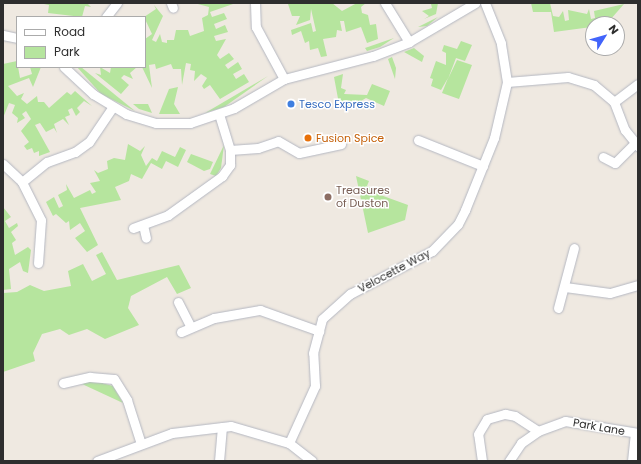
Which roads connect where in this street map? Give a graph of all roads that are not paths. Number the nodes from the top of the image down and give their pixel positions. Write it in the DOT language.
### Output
graph roads {
  1 [pos="117,3"];
  2 [pos="255,3"];
  3 [pos="385,3"];
  4 [pos="475,3"];
  5 [pos="485,3"];
  6 [pos="107,16"];
  7 [pos="3,35"];
  8 [pos="16,38"];
  9 [pos="409,42"];
  10 [pos="65,68"];
  11 [pos="284,79"];
  12 [pos="507,82"];
  13 [pos="638,84"];
  14 [pos="614,102"];
  15 [pos="112,108"];
  16 [pos="219,115"];
  17 [pos="418,140"];
  18 [pos="341,144"];
  19 [pos="637,144"];
  20 [pos="230,150"];
  21 [pos="603,157"];
  22 [pos="3,164"];
  23 [pos="483,166"];
  24 [pos="22,182"];
  25 [pos="143,225"];
  26 [pos="133,228"];
  27 [pos="146,238"];
  28 [pos="574,248"];
  29 [pos="38,263"];
  30 [pos="638,286"];
  31 [pos="565,287"];
  32 [pos="178,302"];
  33 [pos="558,308"];
  34 [pos="190,326"];
  35 [pos="319,331"];
  36 [pos="181,332"];
  37 [pos="63,383"];
  38 [pos="222,427"];
  39 [pos="538,431"];
  40 [pos="636,433"];
  41 [pos="289,443"];
  42 [pos="141,444"];
  43 [pos="97,461"];
  44 [pos="219,461"];
  45 [pos="312,461"];
  46 [pos="482,461"];
  47 [pos="509,461"];
  48 [pos="632,461"];
  1 -- 6 [label="street"];
  2 -- 11 [label="street"];
  3 -- 9 [label="street"];
  4 -- 9 [label="street"];
  5 -- 12 [label="street, Velocette Way"];
  7 -- 8 [label="street"];
  9 -- 11 [label="street"];
  10 -- 15 [label="street"];
  11 -- 16 [label="street"];
  12 -- 14 [label="street"];
  12 -- 23 [label="street, Velocette Way"];
  13 -- 14 [label="street"];
  14 -- 19 [label="street"];
  15 -- 16 [label="street"];
  15 -- 24 [label="street"];
  16 -- 20 [label="street"];
  17 -- 23 [label="street"];
  18 -- 20 [label="street"];
  19 -- 21 [label="street"];
  20 -- 25 [label="street"];
  22 -- 24 [label="street"];
  23 -- 35 [label="street, Velocette Way"];
  24 -- 29 [label="street"];
  25 -- 26 [label="street"];
  25 -- 27 [label="street"];
  28 -- 31 [label="street"];
  30 -- 31 [label="street"];
  31 -- 33 [label="street"];
  32 -- 34 [label="street"];
  34 -- 35 [label="street"];
  34 -- 36 [label="street"];
  35 -- 41 [label="street, Velocette Way"];
  37 -- 42 [label="street"];
  38 -- 41 [label="street"];
  38 -- 42 [label="street"];
  38 -- 44 [label="street"];
  39 -- 40 [label="street, Park Lane"];
  39 -- 46 [label="street"];
  39 -- 47 [label="street, Park Lane"];
  40 -- 48 [label="street"];
  41 -- 45 [label="street"];
  42 -- 43 [label="street"];
}
